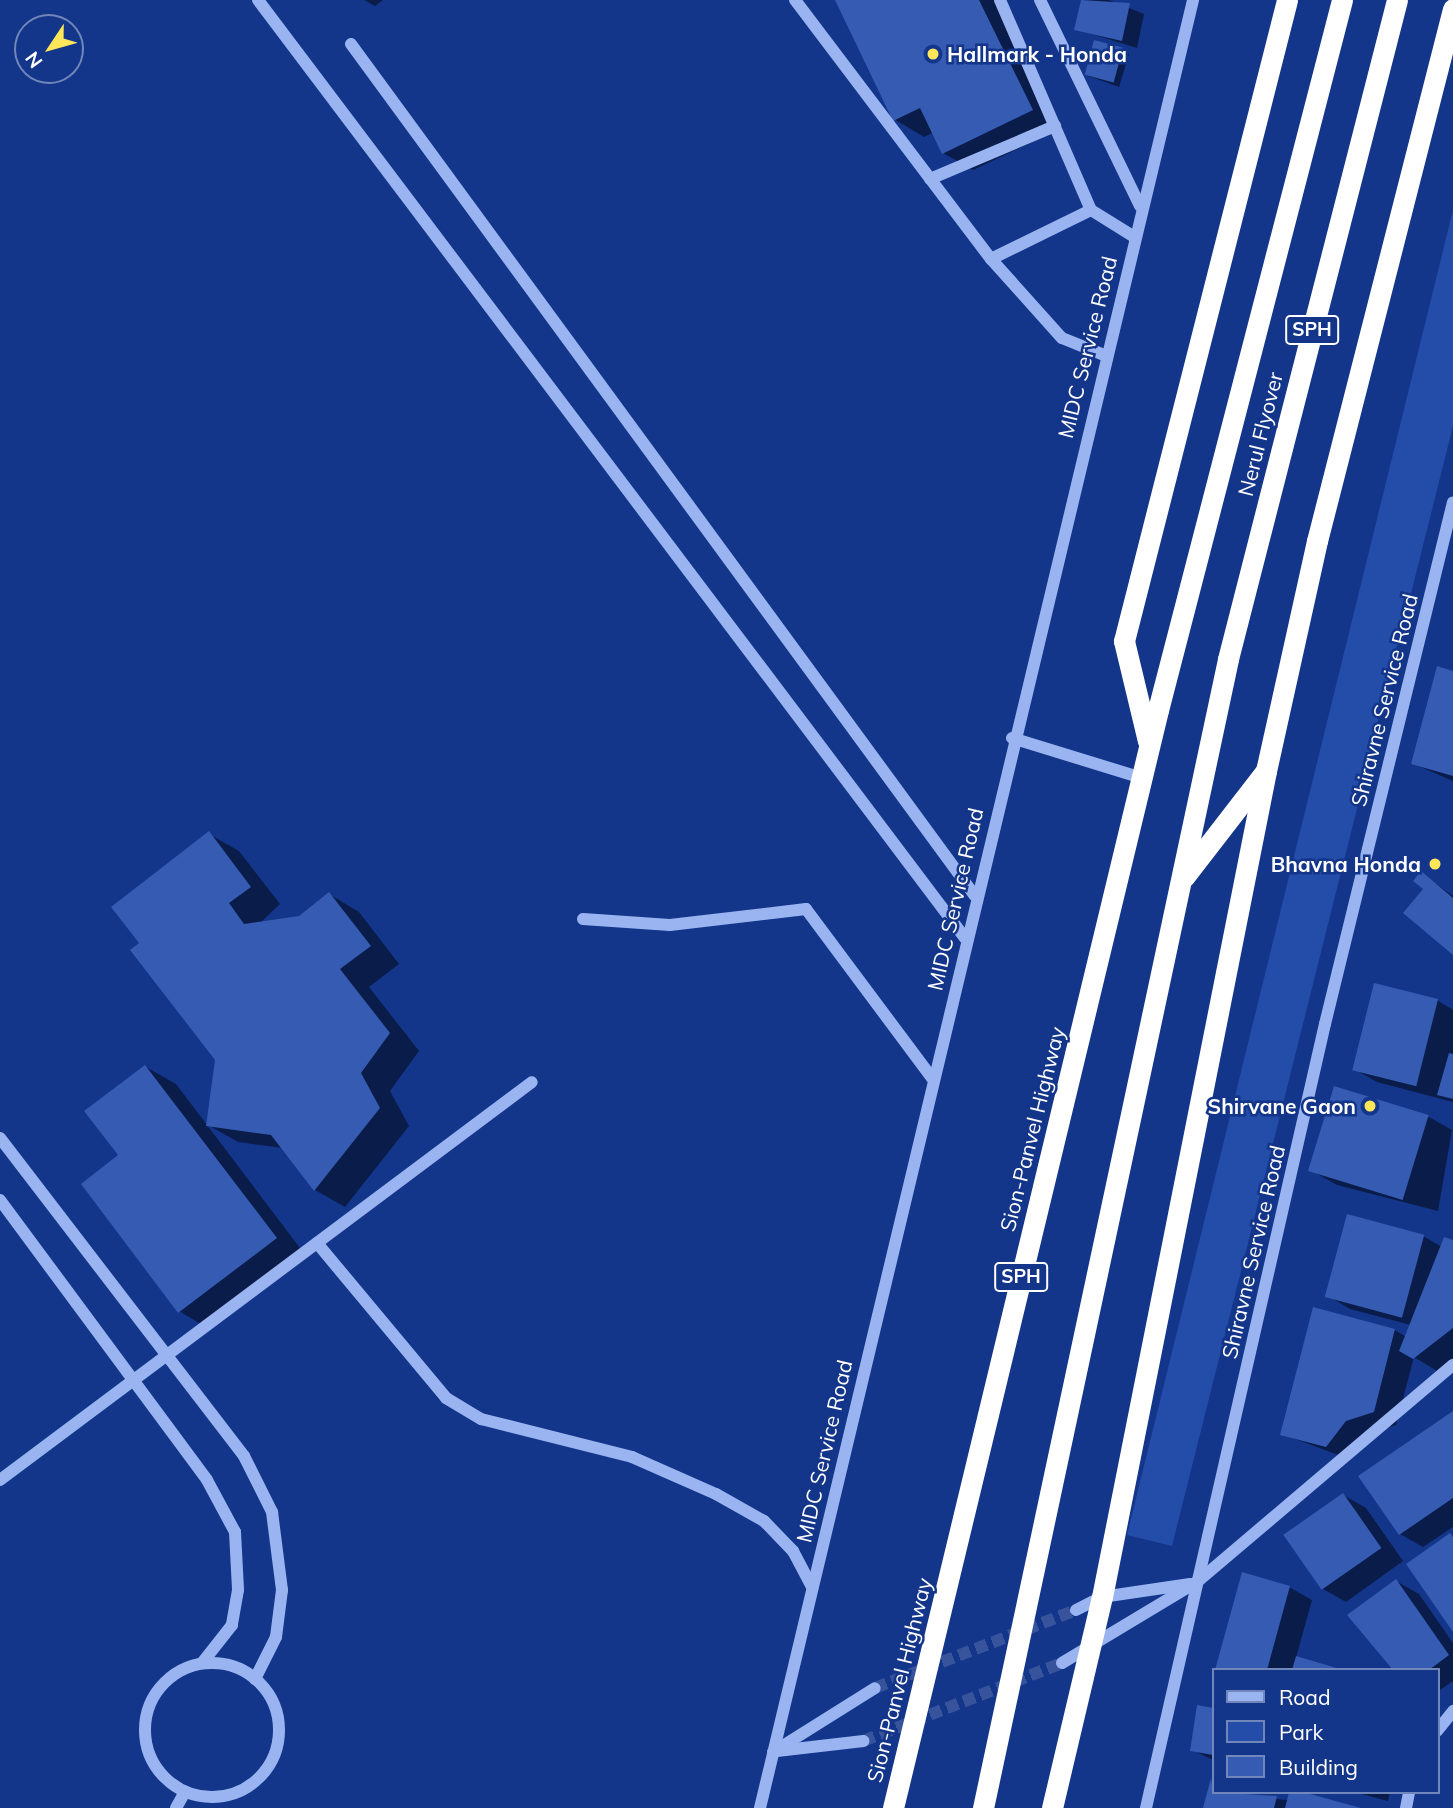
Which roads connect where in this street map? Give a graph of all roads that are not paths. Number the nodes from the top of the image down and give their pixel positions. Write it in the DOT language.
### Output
graph roads {
  1 [pos="258,0"];
  2 [pos="795,0"];
  3 [pos="1000,0"];
  4 [pos="1040,0"];
  5 [pos="1194,0"];
  6 [pos="1287,0"];
  7 [pos="1342,0"];
  8 [pos="1396,0"];
  9 [pos="1453,9"];
  10 [pos="351,44"];
  11 [pos="1055,126"];
  12 [pos="930,179"];
  13 [pos="1140,206"];
  14 [pos="1091,210"];
  15 [pos="1133,236"];
  16 [pos="991,259"];
  17 [pos="1104,355"];
  18 [pos="1453,505"];
  19 [pos="1013,738"];
  20 [pos="1150,747"];
  21 [pos="1266,771"];
  22 [pos="1142,778"];
  23 [pos="1181,882"];
  24 [pos="975,896"];
  25 [pos="583,919"];
  26 [pos="965,938"];
  27 [pos="932,1078"];
  28 [pos="532,1082"];
  29 [pos="0,1138"];
  30 [pos="0,1200"];
  31 [pos="317,1243"];
  32 [pos="169,1354"];
  33 [pos="1453,1365"];
  34 [pos="133,1381"];
  35 [pos="0,1480"];
  36 [pos="1198,1582"];
  37 [pos="812,1587"];
  38 [pos="1102,1597"];
  39 [pos="1076,1610"];
  40 [pos="1089,1649"];
  41 [pos="202,1663"];
  42 [pos="1062,1663"];
  43 [pos="256,1679"];
  44 [pos="875,1688"];
  45 [pos="1453,1711"];
  46 [pos="1439,1728"];
  47 [pos="863,1741"];
  48 [pos="773,1752"];
  49 [pos="185,1792"];
  50 [pos="221,1802"];
  51 [pos="176,1808"];
  52 [pos="760,1808"];
  53 [pos="893,1808"];
  54 [pos="983,1808"];
  55 [pos="1052,1808"];
  56 [pos="1146,1808"];
  1 -- 26 [label="street"];
  2 -- 12 [label="street"];
  3 -- 11 [label="street"];
  4 -- 13 [label="street"];
  5 -- 13 [label="street, MIDC Service Road"];
  6 -- 20 [label="highway"];
  7 -- 20 [label="highway, Nerul Flyover / SPH"];
  8 -- 23 [label="highway, Nerul Flyover / SPH"];
  9 -- 21 [label="highway"];
  10 -- 24 [label="street"];
  11 -- 12 [label="street"];
  11 -- 14 [label="street"];
  12 -- 16 [label="street"];
  13 -- 15 [label="street, MIDC Service Road"];
  14 -- 15 [label="street"];
  14 -- 16 [label="street"];
  15 -- 17 [label="street, MIDC Service Road"];
  16 -- 17 [label="street"];
  17 -- 19 [label="street, MIDC Service Road"];
  18 -- 36 [label="street, Shiravne Service Road"];
  19 -- 22 [label="street"];
  19 -- 24 [label="street, MIDC Service Road"];
  20 -- 22 [label="highway, Sion-Panvel Highway / SPH"];
  21 -- 23 [label="highway"];
  21 -- 38 [label="highway"];
  22 -- 53 [label="highway, Sion-Panvel Highway / SPH"];
  23 -- 54 [label="highway, SPH"];
  24 -- 26 [label="street, MIDC Service Road"];
  25 -- 27 [label="street"];
  26 -- 27 [label="street, MIDC Service Road"];
  27 -- 37 [label="street, MIDC Service Road"];
  28 -- 31 [label="street"];
  29 -- 32 [label="street"];
  30 -- 34 [label="street"];
  31 -- 32 [label="street"];
  31 -- 37 [label="street"];
  32 -- 34 [label="street"];
  32 -- 43 [label="street"];
  33 -- 36 [label="street"];
  34 -- 35 [label="street"];
  34 -- 41 [label="street"];
  36 -- 38 [label="street"];
  36 -- 40 [label="street"];
  36 -- 56 [label="street, Shiravne Service Road"];
  37 -- 48 [label="street, MIDC Service Road"];
  38 -- 39 [label="street"];
  38 -- 40 [label="highway"];
  40 -- 42 [label="street"];
  40 -- 55 [label="highway"];
  41 -- 43 [label="street"];
  41 -- 49 [label="street"];
  43 -- 50 [label="street"];
  44 -- 48 [label="street"];
  45 -- 46 [label="street"];
  47 -- 48 [label="street"];
  48 -- 52 [label="street, MIDC Service Road"];
  49 -- 50 [label="street"];
  49 -- 51 [label="street"];
}
